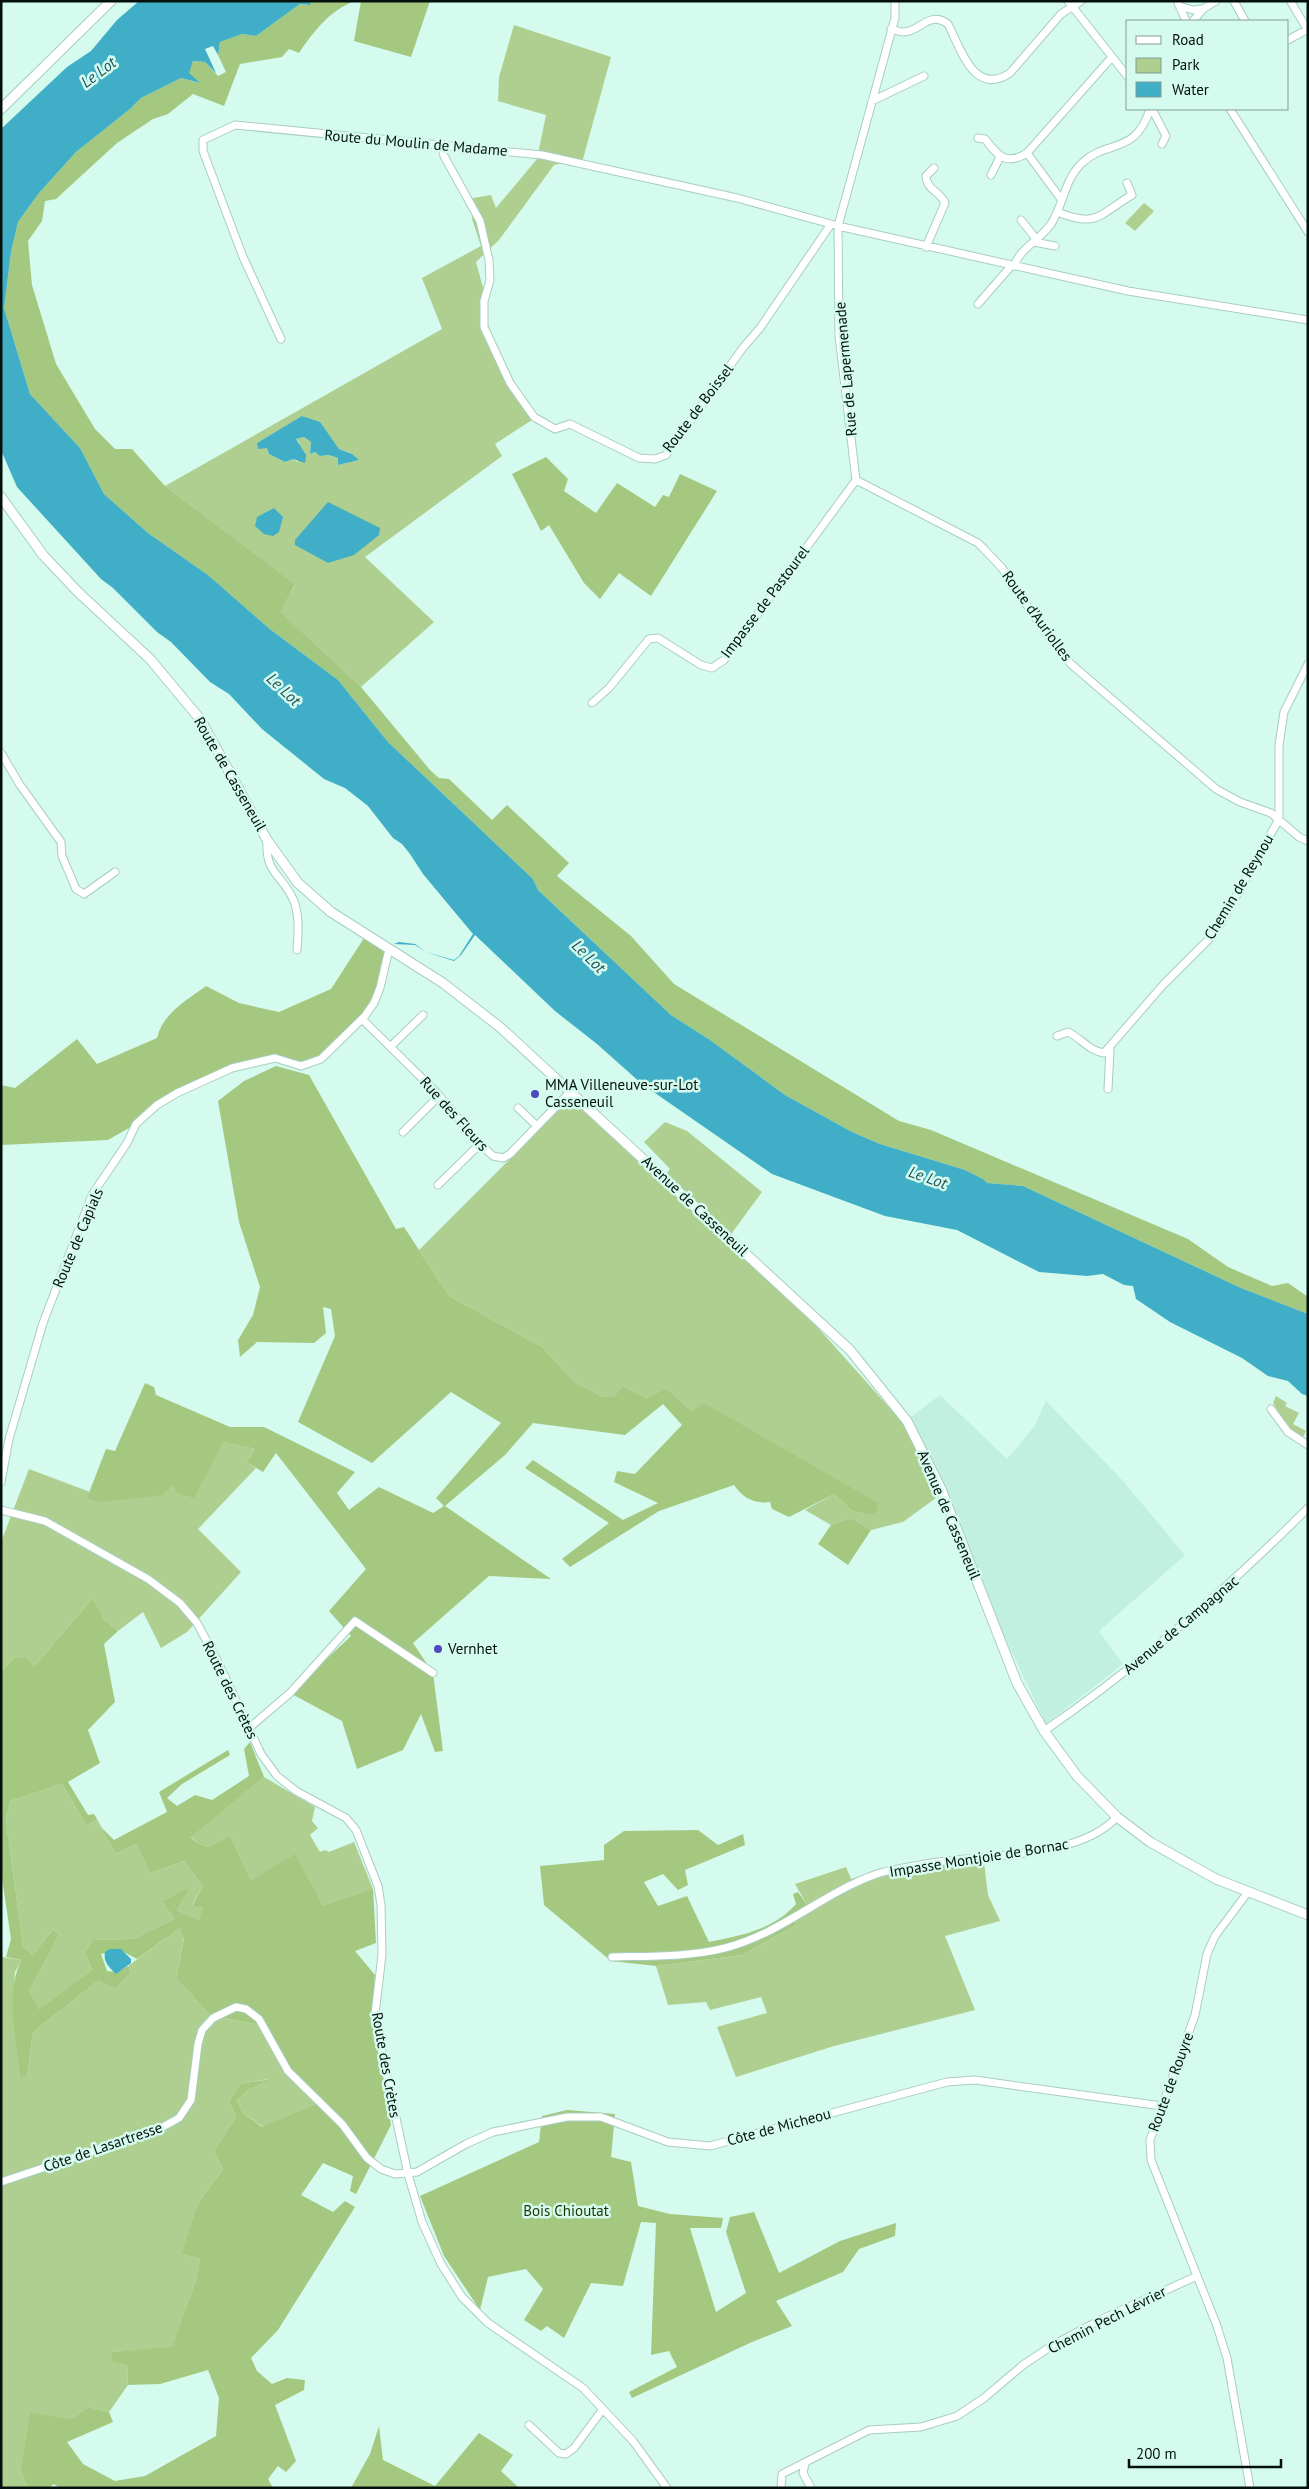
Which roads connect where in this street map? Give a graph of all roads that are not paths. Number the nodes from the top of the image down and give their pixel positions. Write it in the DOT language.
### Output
graph roads {
  1 [pos="895,1"];
  2 [pos="1081,1"];
  3 [pos="1216,1"];
  4 [pos="1234,1"];
  5 [pos="108,2"];
  6 [pos="1291,2"];
  7 [pos="1178,3"];
  8 [pos="1070,4"];
  9 [pos="1203,9"];
  10 [pos="1186,20"];
  11 [pos="1194,20"];
  12 [pos="1244,20"];
  13 [pos="892,29"];
  14 [pos="1308,29"];
  15 [pos="1289,39"];
  16 [pos="1112,57"];
  17 [pos="1126,74"];
  18 [pos="924,76"];
  19 [pos="872,101"];
  20 [pos="1,109"];
  21 [pos="1151,110"];
  22 [pos="1152,110"];
  23 [pos="1231,110"];
  24 [pos="978,138"];
  25 [pos="442,144"];
  26 [pos="1162,144"];
  27 [pos="1027,153"];
  28 [pos="1000,157"];
  29 [pos="934,168"];
  30 [pos="991,175"];
  31 [pos="1127,183"];
  32 [pos="1062,199"];
  33 [pos="1057,212"];
  34 [pos="1021,220"];
  35 [pos="835,225"];
  36 [pos="1308,232"];
  37 [pos="1035,241"];
  38 [pos="1055,246"];
  39 [pos="926,247"];
  40 [pos="1013,266"];
  41 [pos="978,304"];
  42 [pos="1308,320"];
  43 [pos="281,339"];
  44 [pos="856,480"];
  45 [pos="1,497"];
  46 [pos="1308,664"];
  47 [pos="592,703"];
  48 [pos="1,753"];
  49 [pos="1279,818"];
  50 [pos="267,840"];
  51 [pos="1308,841"];
  52 [pos="115,872"];
  53 [pos="389,949"];
  54 [pos="297,950"];
  55 [pos="423,1015"];
  56 [pos="362,1020"];
  57 [pos="1057,1036"];
  58 [pos="390,1047"];
  59 [pos="1110,1049"];
  60 [pos="1108,1088"];
  61 [pos="570,1092"];
  62 [pos="439,1096"];
  63 [pos="518,1108"];
  64 [pos="537,1126"];
  65 [pos="403,1132"];
  66 [pos="480,1144"];
  67 [pos="438,1185"];
  68 [pos="1271,1409"];
  69 [pos="1308,1445"];
  70 [pos="1,1482"];
  71 [pos="1308,1508"];
  72 [pos="1,1510"];
  73 [pos="433,1673"];
  74 [pos="249,1728"];
  75 [pos="1044,1731"];
  76 [pos="1117,1817"];
  77 [pos="1248,1892"];
  78 [pos="1308,1916"];
  79 [pos="612,1957"];
  80 [pos="1162,2106"];
  81 [pos="408,2174"];
  82 [pos="1,2182"];
  83 [pos="1197,2276"];
  84 [pos="603,2410"];
  85 [pos="530,2425"];
  86 [pos="805,2462"];
  87 [pos="667,2488"];
  88 [pos="781,2488"];
  89 [pos="811,2488"];
  90 [pos="1250,2488"];
  1 -- 13 [label="street"];
  2 -- 8 [label="street"];
  3 -- 9 [label="street"];
  4 -- 12 [label="street"];
  5 -- 20 [label="main road"];
  6 -- 14 [label="street"];
  7 -- 9 [label="street"];
  7 -- 10 [label="street"];
  8 -- 13 [label="street"];
  8 -- 16 [label="street"];
  9 -- 11 [label="street"];
  13 -- 19 [label="street"];
  14 -- 15 [label="street"];
  16 -- 17 [label="street"];
  16 -- 27 [label="street"];
  18 -- 19 [label="street"];
  19 -- 35 [label="street"];
  21 -- 32 [label="street"];
  22 -- 26 [label="street"];
  23 -- 36 [label="street"];
  24 -- 28 [label="street"];
  25 -- 35 [label="street, Route du Moulin de Madame"];
  25 -- 35 [label="street, Route de Boissel"];
  25 -- 43 [label="street, Route du Moulin de Madame"];
  27 -- 28 [label="street"];
  27 -- 32 [label="street"];
  28 -- 30 [label="street"];
  29 -- 39 [label="street"];
  31 -- 33 [label="street"];
  32 -- 33 [label="street"];
  33 -- 37 [label="street"];
  34 -- 37 [label="street"];
  35 -- 39 [label="street"];
  35 -- 44 [label="street, Rue de Lapermenade"];
  37 -- 38 [label="street"];
  37 -- 40 [label="street"];
  39 -- 40 [label="street"];
  40 -- 41 [label="street"];
  40 -- 42 [label="street"];
  44 -- 47 [label="street, Impasse de Pastourel"];
  44 -- 49 [label="street, Route d'Auriolles"];
  45 -- 50 [label="main road, Route de Casseneuil"];
  46 -- 49 [label="street, Chemin de Reynou"];
  48 -- 52 [label="street"];
  49 -- 51 [label="street, Route d'Auriolles"];
  49 -- 59 [label="street, Chemin de Reynou"];
  50 -- 53 [label="main road, Route de Casseneuil"];
  50 -- 54 [label="street"];
  53 -- 56 [label="street, Route de Capials"];
  53 -- 61 [label="main road, Avenue de Casseneuil"];
  55 -- 58 [label="street"];
  56 -- 58 [label="street, Rue des Fleurs"];
  56 -- 70 [label="street, Route de Capials"];
  57 -- 59 [label="street"];
  58 -- 62 [label="street, Rue des Fleurs"];
  59 -- 60 [label="street"];
  61 -- 64 [label="street, Rue des Fleurs"];
  61 -- 75 [label="main road, Avenue de Casseneuil"];
  62 -- 65 [label="street"];
  62 -- 66 [label="street, Rue des Fleurs"];
  63 -- 64 [label="street"];
  64 -- 66 [label="street, Rue des Fleurs"];
  66 -- 67 [label="street"];
  68 -- 69 [label="street"];
  71 -- 75 [label="street, Avenue de Campagnac"];
  72 -- 74 [label="street, Route des Crètes"];
  73 -- 74 [label="street"];
  74 -- 81 [label="street, Route des Crètes"];
  75 -- 76 [label="main road, Avenue de Casseneuil"];
  76 -- 77 [label="main road, Avenue de Casseneuil"];
  76 -- 79 [label="street, Impasse Montjoie de Bornac"];
  77 -- 78 [label="main road, Avenue de Casseneuil"];
  77 -- 80 [label="street, Route de Rouyre"];
  80 -- 81 [label="street, Côte de Micheou"];
  80 -- 83 [label="street, Route de Rouyre"];
  81 -- 82 [label="street, Côte de Lasartresse"];
  81 -- 84 [label="street, Route des Crètes"];
  83 -- 86 [label="street, Chemin Pech Lévrier"];
  83 -- 90 [label="street, Route de Rouyre"];
  84 -- 85 [label="street"];
  84 -- 87 [label="street, Route des Crètes"];
  86 -- 88 [label="street, Chemin Pech Lévrier"];
  86 -- 89 [label="street"];
}
